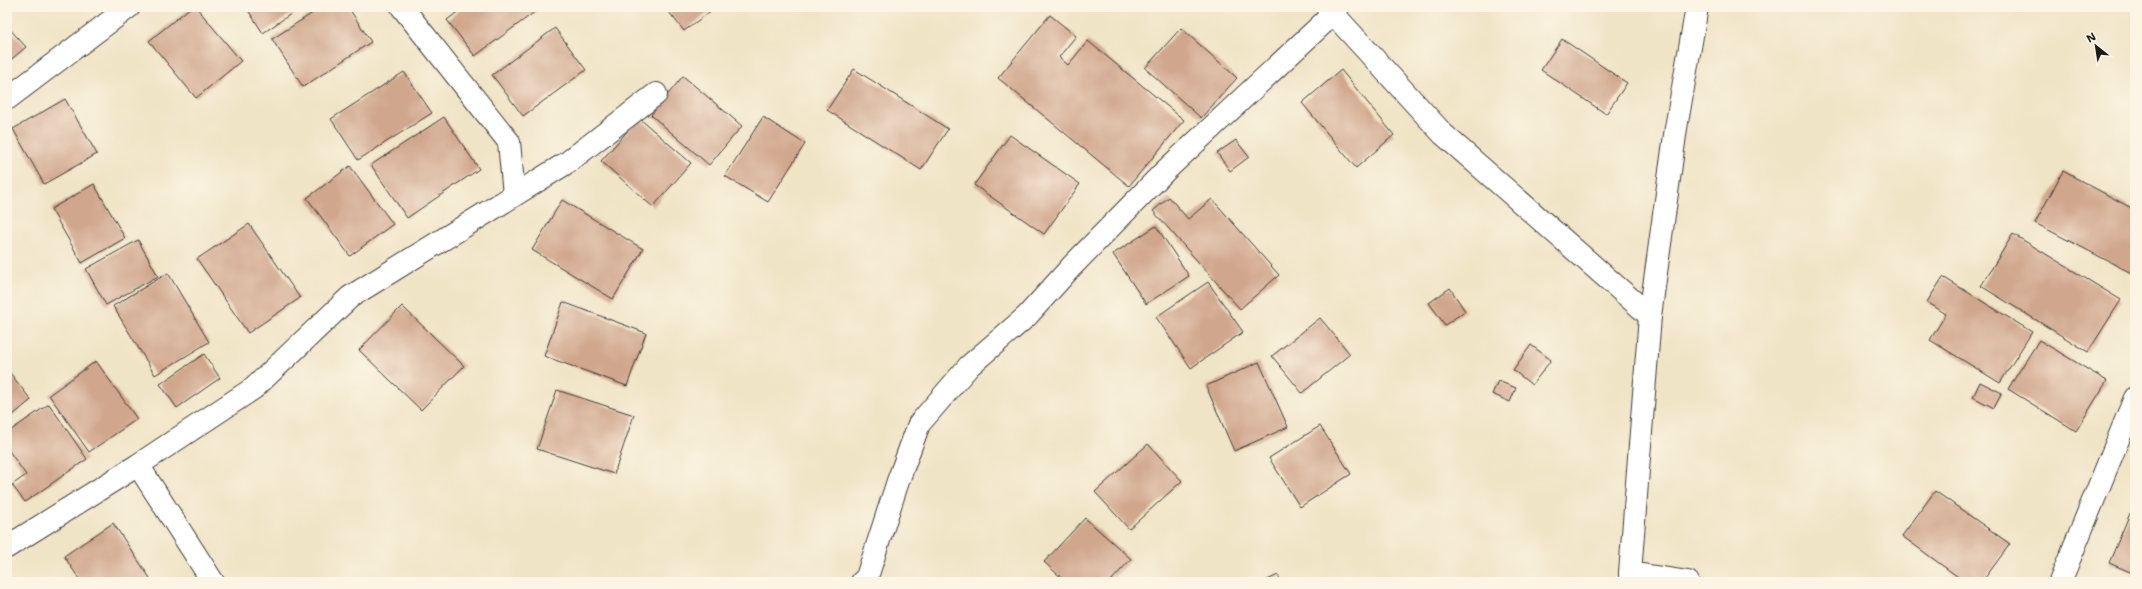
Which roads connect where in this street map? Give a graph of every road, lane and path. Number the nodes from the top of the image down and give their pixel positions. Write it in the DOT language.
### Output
graph roads {
  1 [pos="129,7"];
  2 [pos="402,7"];
  3 [pos="1697,7"];
  4 [pos="1330,10"];
  5 [pos="656,94"];
  6 [pos="7,99"];
  7 [pos="514,195"];
  8 [pos="1650,316"];
  9 [pos="2135,398"];
  10 [pos="138,465"];
  11 [pos="9,541"];
  12 [pos="1630,578"];
  13 [pos="213,582"];
  14 [pos="862,582"];
  15 [pos="1688,582"];
  16 [pos="2060,582"];
  1 -- 6 [label="street"];
  2 -- 7 [label="street"];
  3 -- 8 [label="street"];
  4 -- 8 [label="street"];
  4 -- 14 [label="street"];
  5 -- 7 [label="street"];
  7 -- 10 [label="street"];
  8 -- 12 [label="street"];
  9 -- 16 [label="street"];
  10 -- 11 [label="street"];
  10 -- 13 [label="street"];
  12 -- 15 [label="street"];
}
